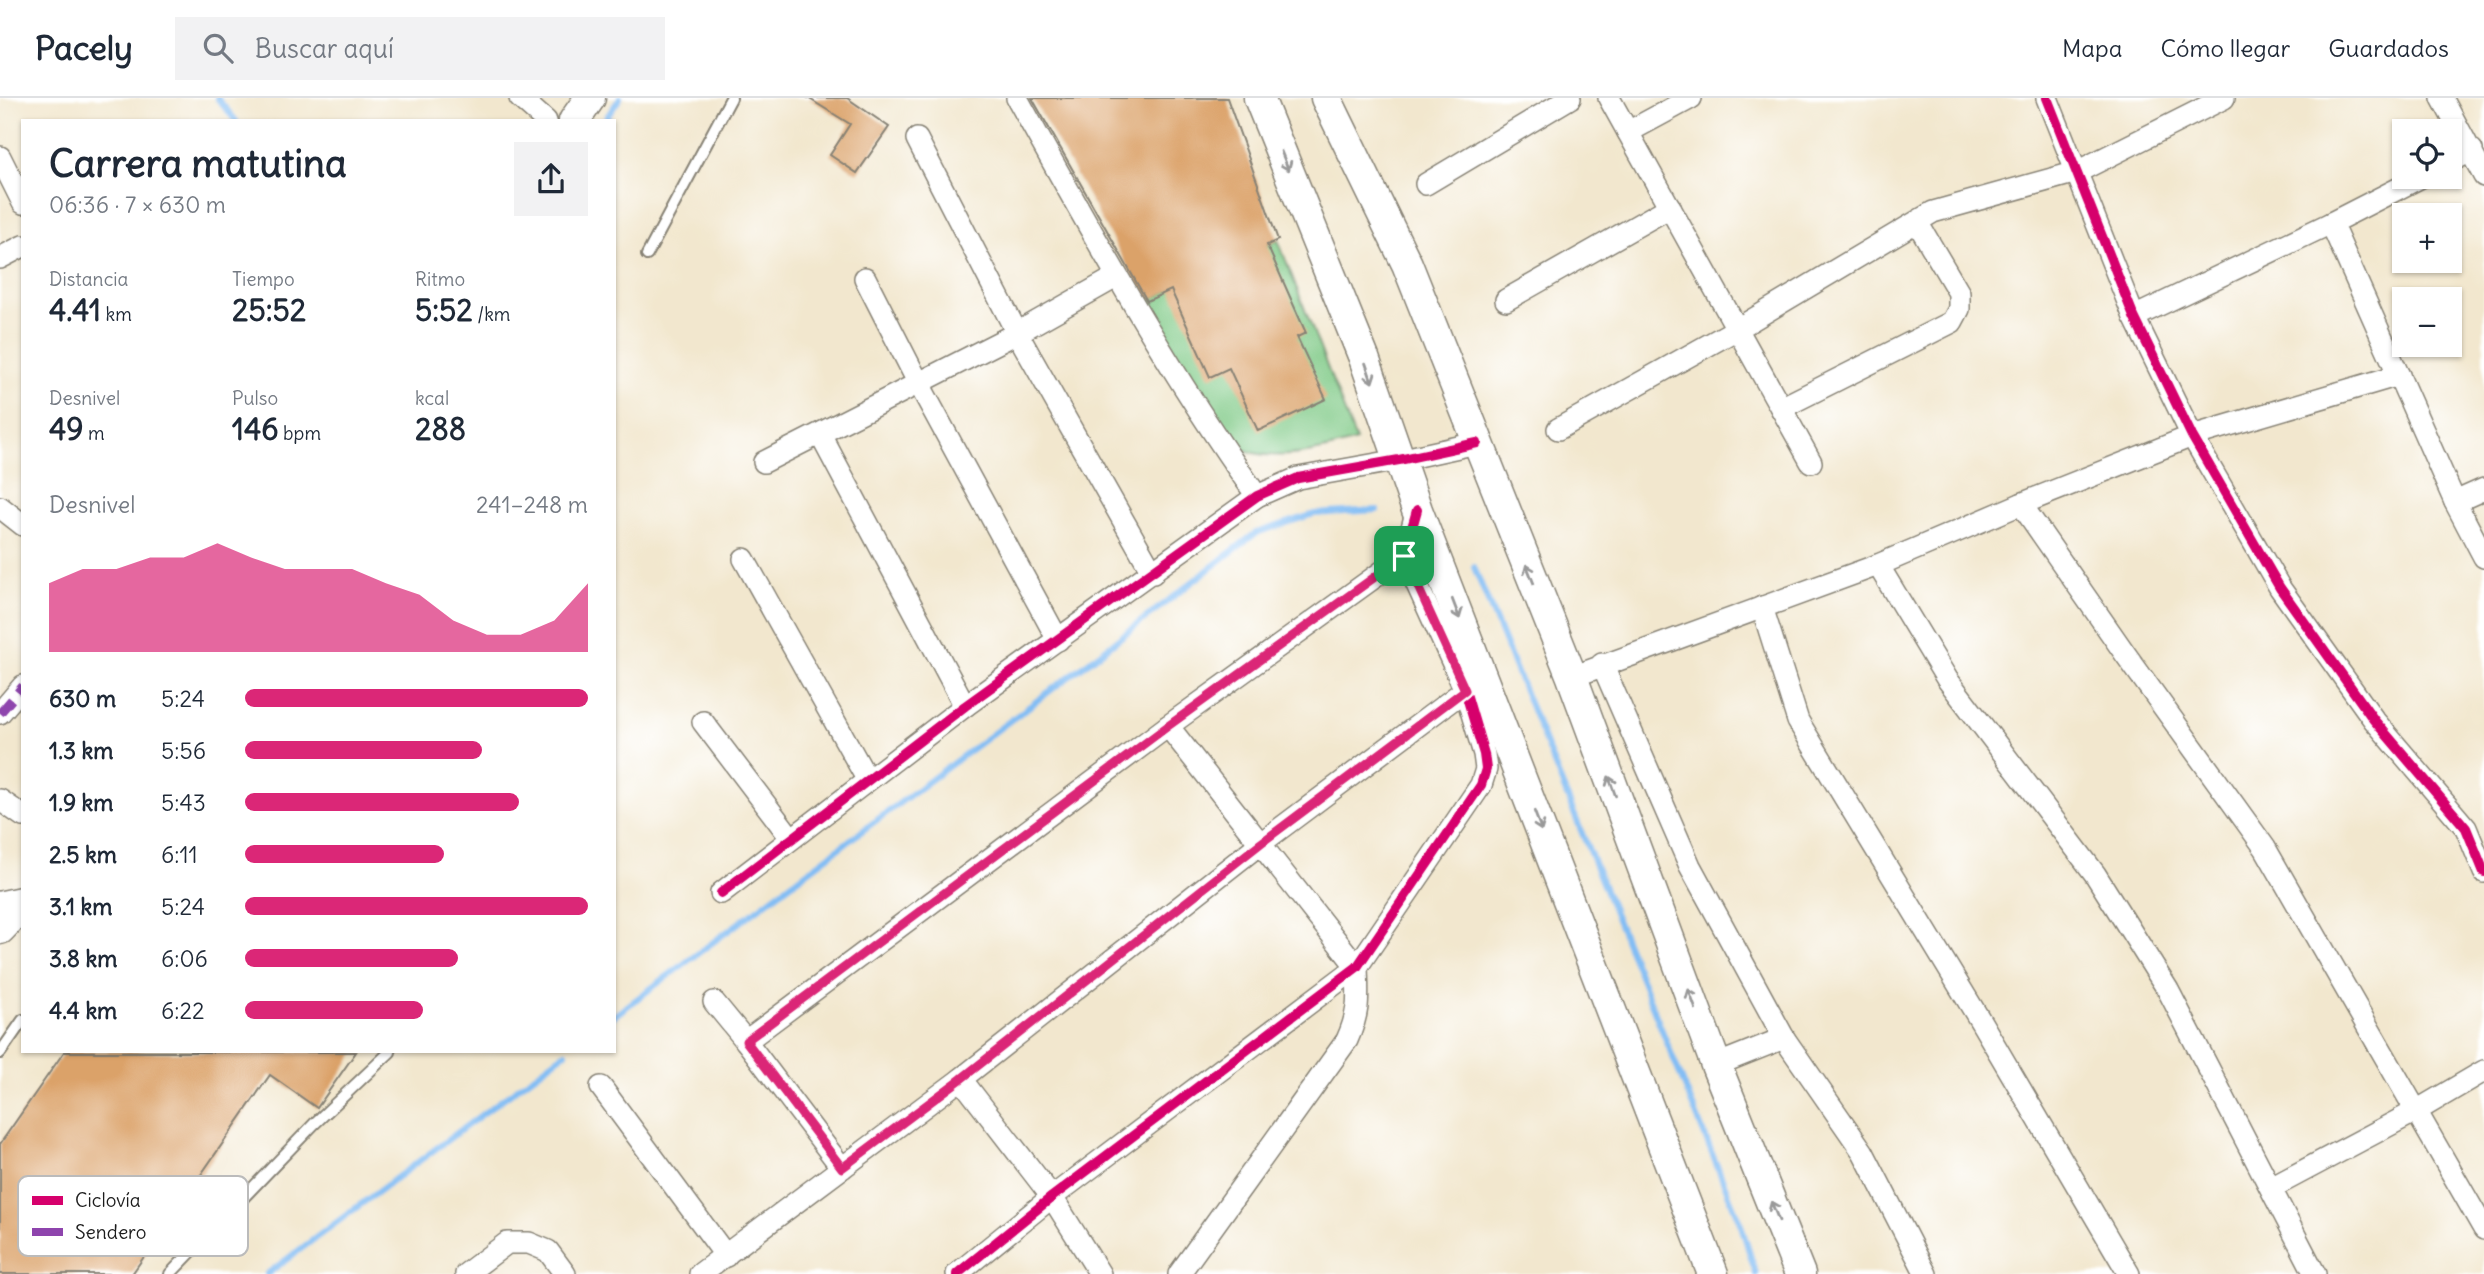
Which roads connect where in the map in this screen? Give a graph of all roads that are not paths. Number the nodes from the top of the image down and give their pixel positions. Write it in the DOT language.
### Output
graph roads {
  1 [pos="520,98"];
  2 [pos="590,98"];
  3 [pos="731,98"];
  4 [pos="1017,98"];
  5 [pos="1259,98"];
  6 [pos="1326,98"];
  7 [pos="1570,98"];
  8 [pos="1609,98"];
  9 [pos="1691,98"];
  10 [pos="2048,98"];
  11 [pos="2224,98"];
  12 [pos="2442,98"];
  13 [pos="544,119"];
  14 [pos="576,119"];
  15 [pos="1628,132"];
  16 [pos="917,139"];
  17 [pos="2472,150"];
  18 [pos="2462,155"];
  19 [pos="0,157"];
  20 [pos="2077,172"];
  21 [pos="2484,176"];
  22 [pos="1426,184"];
  23 [pos="2398,189"];
  24 [pos="21,199"];
  25 [pos="1670,207"];
  26 [pos="1917,222"];
  27 [pos="2332,223"];
  28 [pos="21,247"];
  29 [pos="648,255"];
  30 [pos="0,258"];
  31 [pos="1116,277"];
  32 [pos="865,278"];
  33 [pos="1506,300"];
  34 [pos="2134,317"];
  35 [pos="1737,329"];
  36 [pos="1017,333"];
  37 [pos="2399,376"];
  38 [pos="919,384"];
  39 [pos="1781,408"];
  40 [pos="1558,429"];
  41 [pos="820,434"];
  42 [pos="2192,436"];
  43 [pos="1477,443"];
  44 [pos="1399,460"];
  45 [pos="764,462"];
  46 [pos="1811,462"];
  47 [pos="2484,489"];
  48 [pos="1257,496"];
  49 [pos="2455,502"];
  50 [pos="2021,504"];
  51 [pos="1417,510"];
  52 [pos="1404,556"];
  53 [pos="2484,557"];
  54 [pos="744,559"];
  55 [pos="1878,565"];
  56 [pos="1153,573"];
  57 [pos="1762,607"];
  58 [pos="1058,640"];
  59 [pos="1602,664"];
  60 [pos="1572,677"];
  61 [pos="21,689"];
  62 [pos="1465,690"];
  63 [pos="965,706"];
  64 [pos="0,713"];
  65 [pos="703,722"];
  66 [pos="1168,726"];
  67 [pos="867,779"];
  68 [pos="0,800"];
  69 [pos="21,815"];
  70 [pos="2475,824"];
  71 [pos="791,838"];
  72 [pos="1261,843"];
  73 [pos="2484,872"];
  74 [pos="721,893"];
  75 [pos="21,897"];
  76 [pos="0,902"];
  77 [pos="21,907"];
  78 [pos="0,929"];
  79 [pos="1357,967"];
  80 [pos="714,1002"];
  81 [pos="21,1023"];
  82 [pos="1784,1038"];
  83 [pos="746,1041"];
  84 [pos="0,1053"];
  85 [pos="389,1053"];
  86 [pos="1716,1065"];
  87 [pos="2484,1071"];
  88 [pos="961,1079"];
  89 [pos="601,1087"];
  90 [pos="2416,1111"];
  91 [pos="842,1168"];
  92 [pos="2271,1188"];
  93 [pos="248,1193"];
  94 [pos="1052,1197"];
  95 [pos="2484,1229"];
  96 [pos="187,1256"];
  97 [pos="726,1256"];
  98 [pos="1794,1273"];
  99 [pos="170,1274"];
  100 [pos="466,1274"];
  101 [pos="565,1274"];
  102 [pos="701,1274"];
  103 [pos="957,1274"];
  104 [pos="1100,1274"];
  105 [pos="1179,1274"];
  106 [pos="1713,1274"];
  107 [pos="1926,1274"];
  108 [pos="2129,1274"];
  109 [pos="2315,1274"];
  1 -- 13 [label="street"];
  2 -- 14 [label="main road"];
  3 -- 29 [label="lane"];
  4 -- 31 [label="street"];
  5 -- 44 [label="main road, one-way"];
  6 -- 43 [label="main road"];
  7 -- 22 [label="street"];
  8 -- 15 [label="street"];
  9 -- 15 [label="street"];
  10 -- 20 [label="street"];
  11 -- 20 [label="street"];
  12 -- 17 [label="street"];
  15 -- 25 [label="street"];
  16 -- 36 [label="street"];
  17 -- 18 [label="street"];
  17 -- 21 [label="street"];
  19 -- 24 [label="street"];
  20 -- 26 [label="street"];
  20 -- 34 [label="street"];
  23 -- 27 [label="street"];
  25 -- 33 [label="street"];
  25 -- 35 [label="street"];
  26 -- 35 [label="street"];
  26 -- 39 [label="street"];
  27 -- 34 [label="street"];
  27 -- 37 [label="street"];
  28 -- 30 [label="street"];
  31 -- 36 [label="street"];
  31 -- 48 [label="street"];
  32 -- 38 [label="street"];
  34 -- 42 [label="street"];
  35 -- 39 [label="street"];
  35 -- 40 [label="street"];
  36 -- 38 [label="street"];
  36 -- 56 [label="street"];
  37 -- 42 [label="street"];
  37 -- 49 [label="street"];
  38 -- 41 [label="street"];
  38 -- 58 [label="street"];
  39 -- 46 [label="street"];
  41 -- 45 [label="street"];
  41 -- 63 [label="street"];
  42 -- 50 [label="street"];
  42 -- 70 [label="street"];
  43 -- 44 [label="street"];
  60 -- 43 [label="main road, one-way"];
  44 -- 48 [label="street"];
  44 -- 51 [label="main road"];
  47 -- 49 [label="street"];
  48 -- 56 [label="street"];
  49 -- 53 [label="street"];
  50 -- 55 [label="street"];
  50 -- 90 [label="street"];
  51 -- 52 [label="street"];
  51 -- 106 [label="main road, one-way"];
  52 -- 62 [label="street"];
  52 -- 66 [label="street"];
  54 -- 67 [label="street"];
  55 -- 57 [label="street"];
  55 -- 92 [label="street"];
  56 -- 58 [label="street"];
  57 -- 59 [label="street"];
  57 -- 108 [label="street"];
  58 -- 63 [label="street"];
  59 -- 60 [label="street"];
  59 -- 82 [label="street"];
  86 -- 60 [label="main road, one-way"];
  61 -- 64 [label="street"];
  62 -- 72 [label="street"];
  62 -- 79 [label="street"];
  63 -- 67 [label="street"];
  65 -- 71 [label="street"];
  66 -- 72 [label="street"];
  66 -- 83 [label="street"];
  67 -- 71 [label="street"];
  68 -- 69 [label="street"];
  70 -- 73 [label="street"];
  71 -- 74 [label="street"];
  72 -- 79 [label="street"];
  72 -- 88 [label="street"];
  75 -- 76 [label="street"];
  77 -- 78 [label="main road"];
  79 -- 94 [label="street"];
  79 -- 105 [label="street"];
  80 -- 83 [label="street"];
  81 -- 84 [label="lane"];
  82 -- 86 [label="street"];
  82 -- 107 [label="street"];
  83 -- 91 [label="street"];
  85 -- 93 [label="lane"];
  98 -- 86 [label="main road, one-way"];
  87 -- 90 [label="street"];
  88 -- 91 [label="street"];
  88 -- 94 [label="street"];
  89 -- 97 [label="street"];
  90 -- 92 [label="street"];
  90 -- 95 [label="street"];
  91 -- 97 [label="street"];
  92 -- 109 [label="street"];
  94 -- 103 [label="street"];
  94 -- 104 [label="street"];
  96 -- 99 [label="lane"];
  97 -- 102 [label="street"];
  100 -- 101 [label="street"];
}
